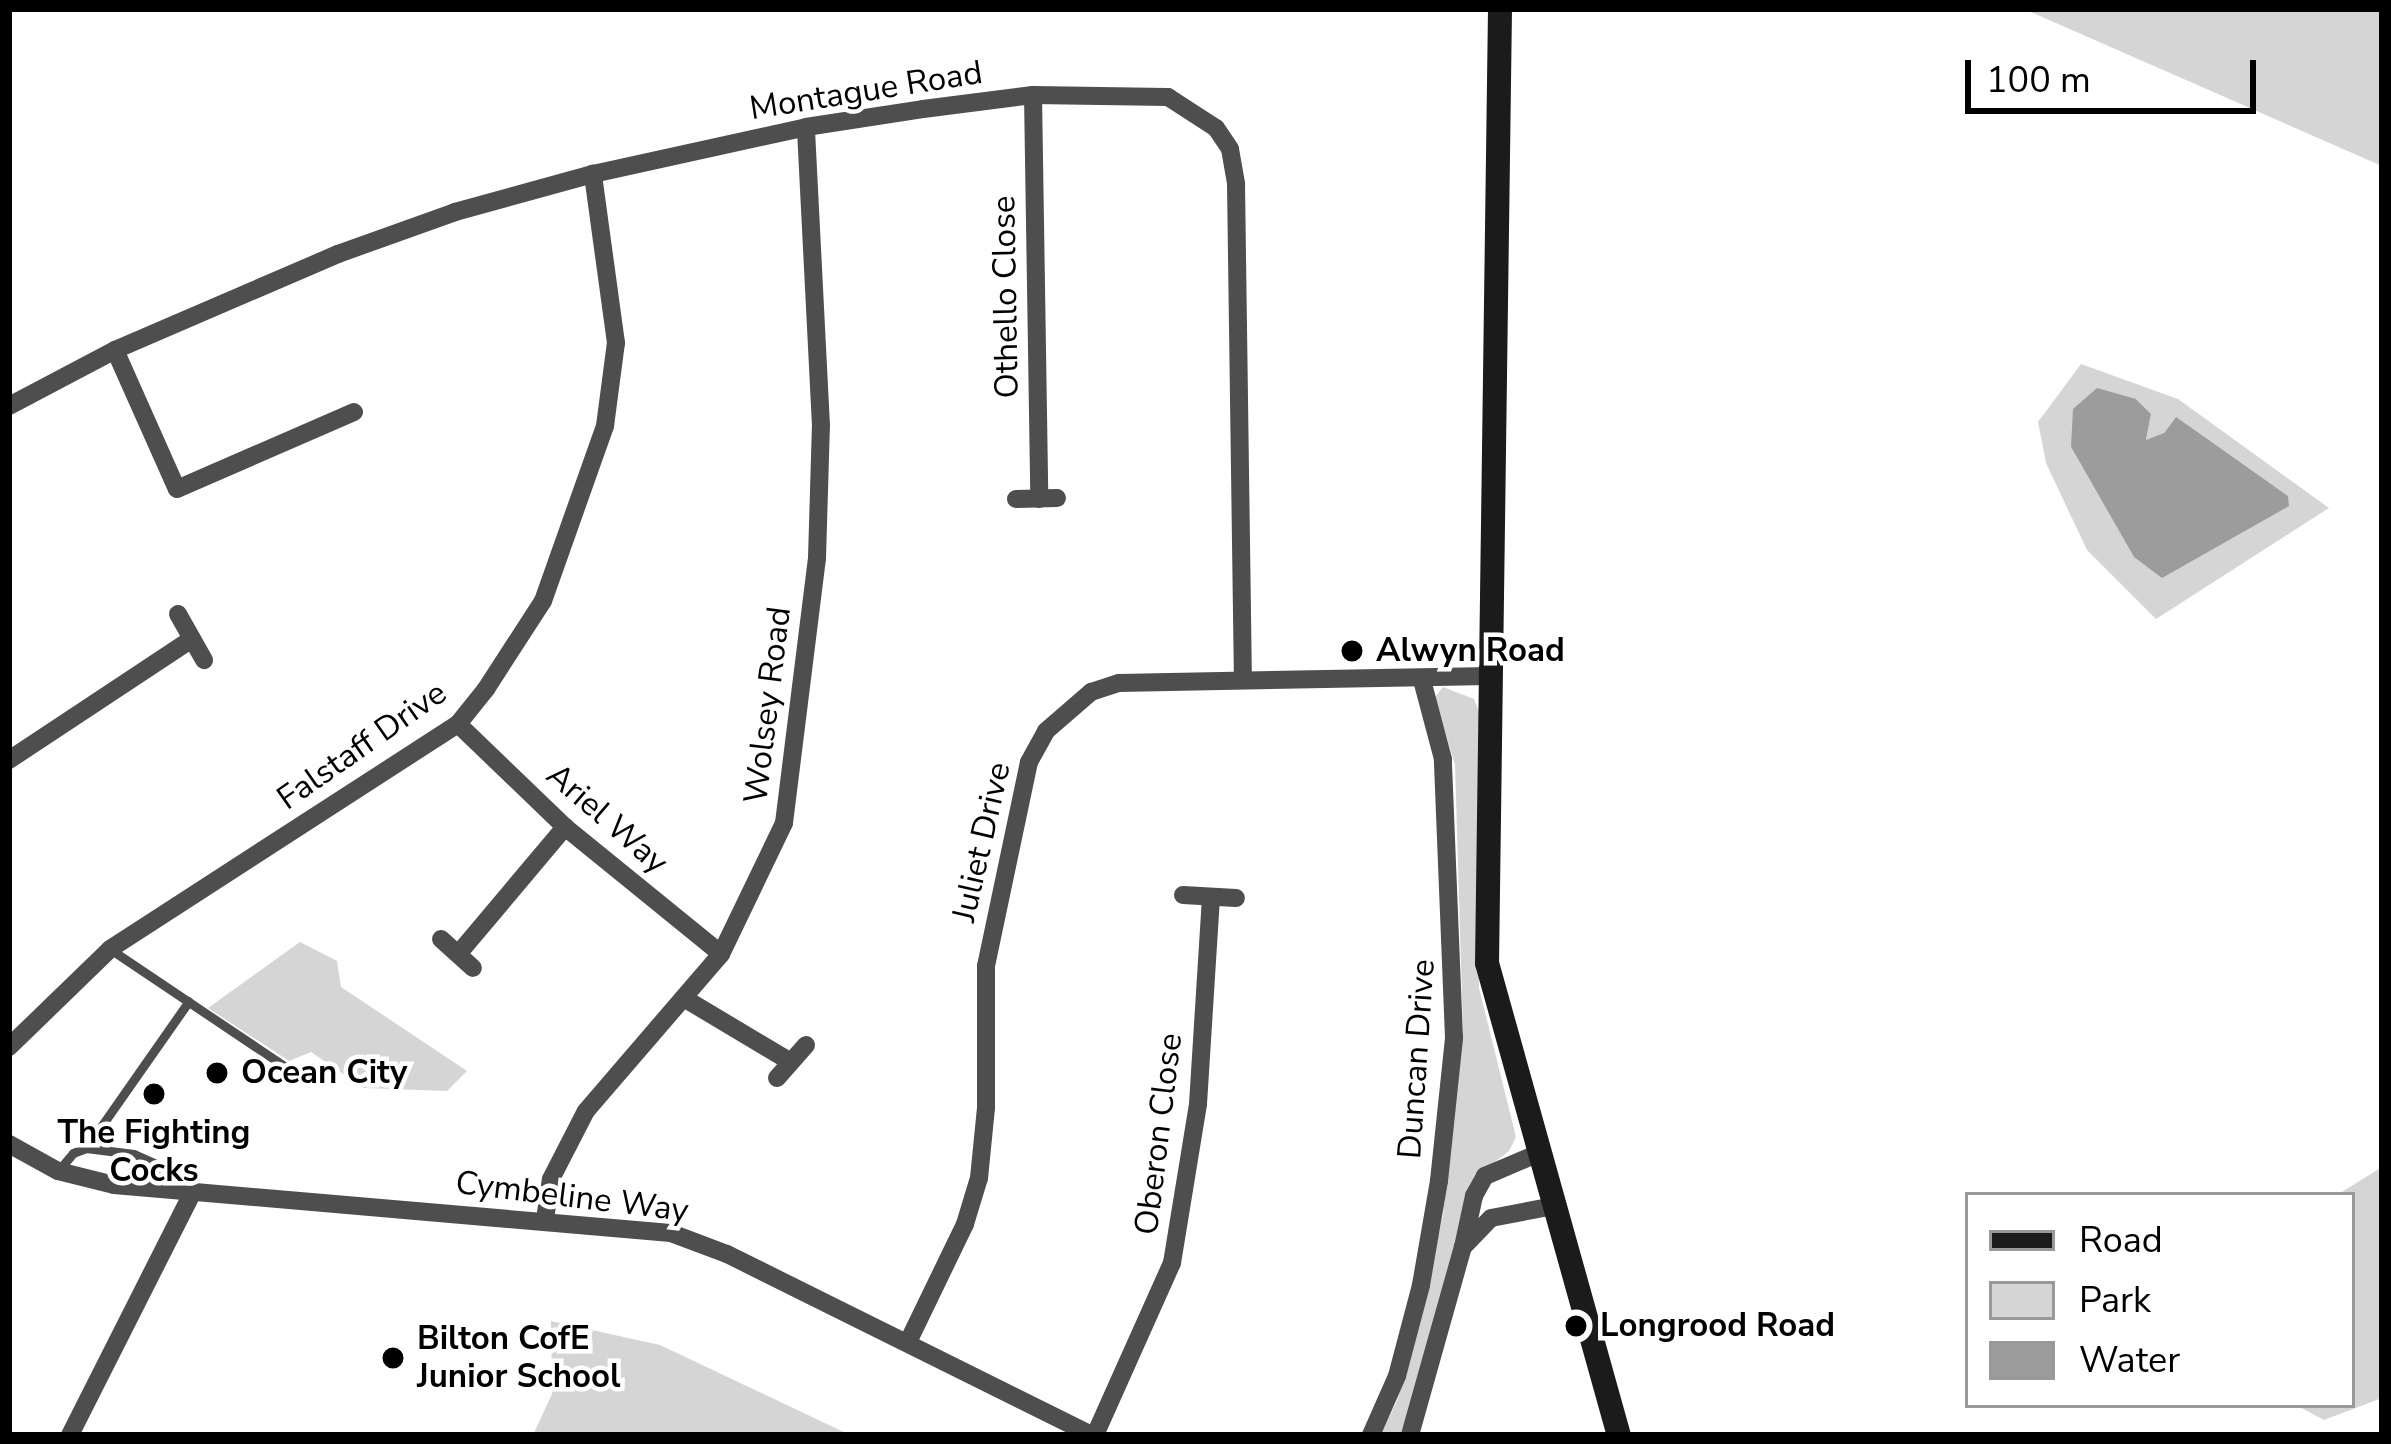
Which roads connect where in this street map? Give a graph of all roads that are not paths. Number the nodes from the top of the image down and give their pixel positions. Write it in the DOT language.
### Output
graph roads {
  1 [pos="1500,9"];
  2 [pos="1034,95"];
  3 [pos="806,127"];
  4 [pos="593,174"];
  5 [pos="115,350"];
  6 [pos="9,406"];
  7 [pos="354,412"];
  8 [pos="1016,499"];
  9 [pos="178,614"];
  10 [pos="192,639"];
  11 [pos="204,660"];
  12 [pos="1490,676"];
  13 [pos="1243,679"];
  14 [pos="1422,680"];
  15 [pos="458,724"];
  16 [pos="9,760"];
  17 [pos="565,827"];
  18 [pos="1183,895"];
  19 [pos="1211,897"];
  20 [pos="1236,898"];
  21 [pos="441,939"];
  22 [pos="110,949"];
  23 [pos="721,954"];
  24 [pos="687,1000"];
  25 [pos="189,1001"];
  26 [pos="806,1045"];
  27 [pos="9,1047"];
  28 [pos="791,1062"];
  29 [pos="320,1068"];
  30 [pos="777,1078"];
  31 [pos="9,1144"];
  32 [pos="86,1148"];
  33 [pos="1539,1153"];
  34 [pos="58,1171"];
  35 [pos="157,1189"];
  36 [pos="193,1191"];
  37 [pos="1554,1206"];
  38 [pos="545,1219"];
  39 [pos="1463,1247"];
  40 [pos="908,1342"];
  41 [pos="70,1435"];
  42 [pos="1093,1435"];
  43 [pos="1371,1435"];
  44 [pos="1411,1435"];
  45 [pos="1619,1435"];
  1 -- 12 [label="street"];
  2 -- 3 [label="street, Montague Road"];
  2 -- 8 [label="street, Othello Close"];
  2 -- 13 [label="street, Montague Road"];
  3 -- 4 [label="street, Montague Road"];
  3 -- 23 [label="street, Wolsey Road"];
  4 -- 5 [label="street, Montague Road"];
  4 -- 15 [label="street, Falstaff Drive"];
  5 -- 6 [label="street, Montague Road"];
  5 -- 7 [label="street"];
  9 -- 10 [label="street"];
  10 -- 11 [label="street"];
  10 -- 16 [label="street"];
  12 -- 14 [label="street, Juliet Drive"];
  12 -- 33 [label="street"];
  13 -- 14 [label="street, Juliet Drive"];
  13 -- 40 [label="street, Juliet Drive"];
  14 -- 43 [label="street, Duncan Drive"];
  15 -- 17 [label="street, Ariel Way"];
  15 -- 22 [label="street, Falstaff Drive"];
  17 -- 21 [label="street"];
  17 -- 23 [label="street, Ariel Way"];
  18 -- 19 [label="street"];
  19 -- 20 [label="street"];
  19 -- 42 [label="street, Oberon Close"];
  22 -- 25 [label="lane"];
  22 -- 27 [label="street, Falstaff Drive"];
  23 -- 24 [label="street, Wolsey Road"];
  24 -- 28 [label="street"];
  24 -- 38 [label="street, Wolsey Road"];
  25 -- 29 [label="lane"];
  25 -- 32 [label="lane"];
  26 -- 28 [label="street"];
  28 -- 30 [label="street"];
  31 -- 34 [label="street, Cymbeline Way"];
  32 -- 34 [label="lane"];
  32 -- 35 [label="lane"];
  33 -- 37 [label="street"];
  33 -- 39 [label="street"];
  34 -- 35 [label="street, Cymbeline Way"];
  35 -- 36 [label="street, Cymbeline Way"];
  36 -- 38 [label="street, Cymbeline Way"];
  36 -- 41 [label="street"];
  37 -- 39 [label="street"];
  37 -- 45 [label="street"];
  38 -- 40 [label="street, Cymbeline Way"];
  39 -- 44 [label="street"];
  40 -- 42 [label="street, Cymbeline Way"];
}
